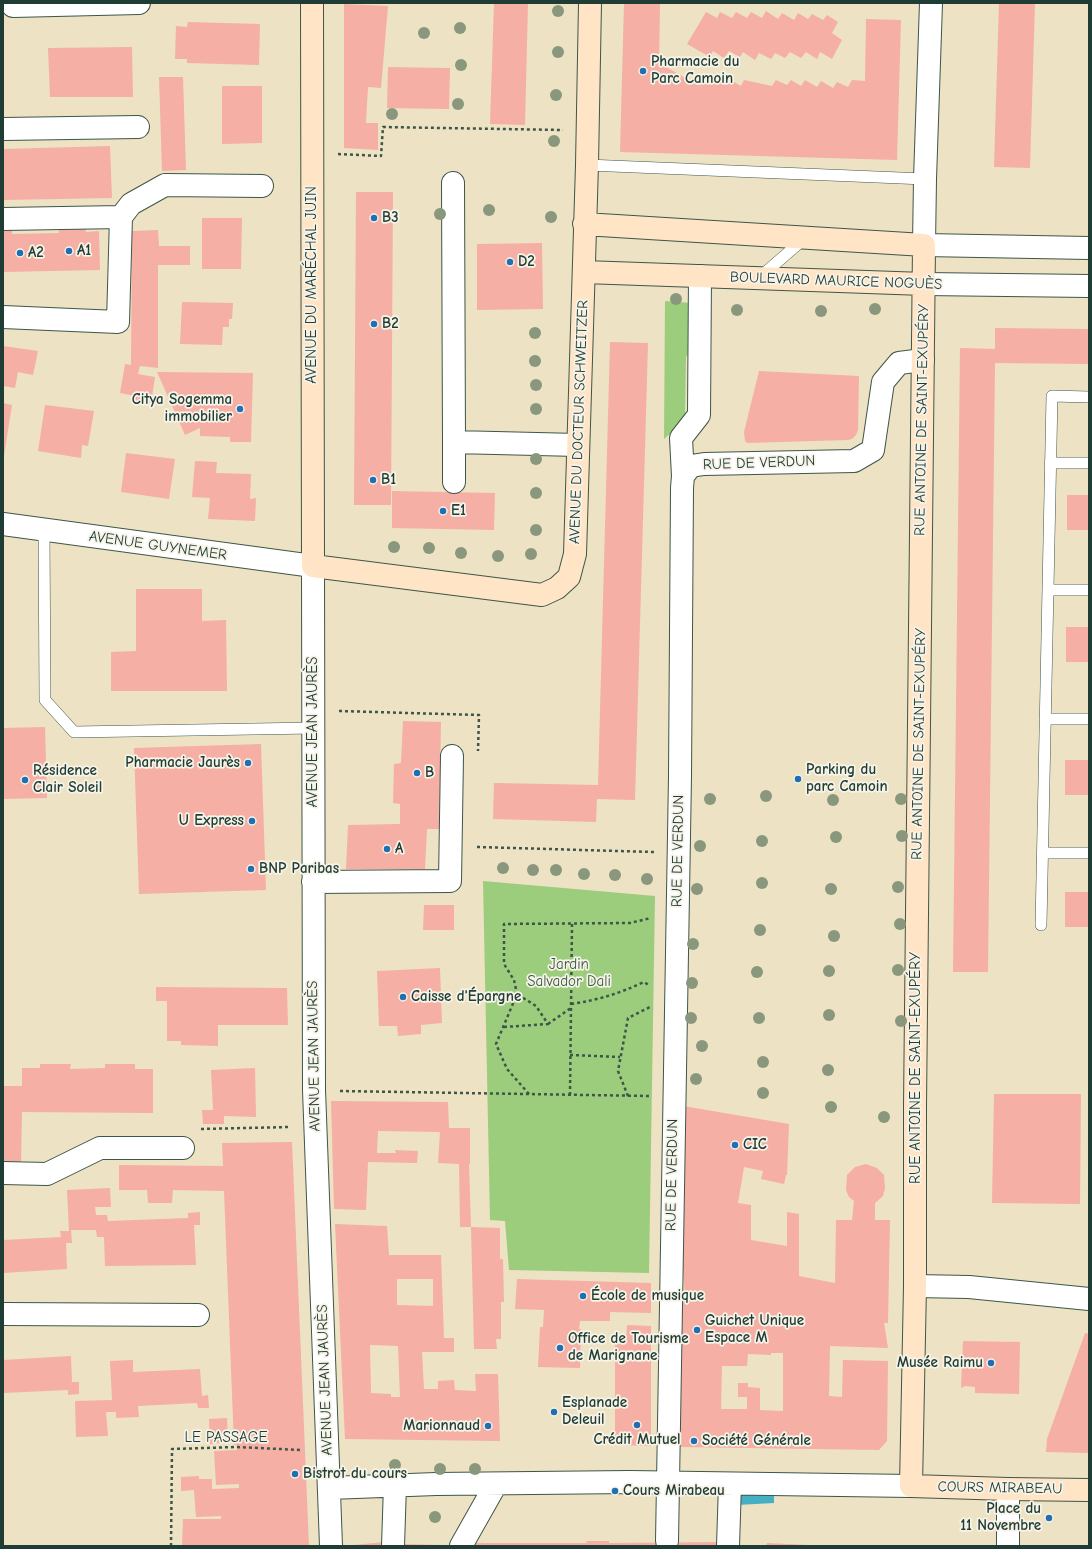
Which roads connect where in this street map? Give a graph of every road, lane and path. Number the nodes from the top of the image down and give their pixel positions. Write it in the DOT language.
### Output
graph roads {
  1 [pos="139,3"];
  2 [pos="312,3"];
  3 [pos="590,3"];
  4 [pos="931,3"];
  5 [pos="13,6"];
  6 [pos="138,127"];
  7 [pos="3,128"];
  8 [pos="588,131"];
  9 [pos="312,154"];
  10 [pos="587,165"];
  11 [pos="925,179"];
  12 [pos="453,183"];
  13 [pos="262,186"];
  14 [pos="121,217"];
  15 [pos="3,219"];
  16 [pos="584,224"];
  17 [pos="805,238"];
  18 [pos="924,245"];
  19 [pos="1089,248"];
  20 [pos="584,272"];
  21 [pos="700,276"];
  22 [pos="758,278"];
  23 [pos="924,284"];
  24 [pos="1089,286"];
  25 [pos="3,317"];
  26 [pos="923,360"];
  27 [pos="1089,397"];
  28 [pos="454,442"];
  29 [pos="578,445"];
  30 [pos="1050,463"];
  31 [pos="1089,463"];
  32 [pos="683,476"];
  33 [pos="454,482"];
  34 [pos="3,524"];
  35 [pos="44,530"];
  36 [pos="313,566"];
  37 [pos="1048,590"];
  38 [pos="1089,590"];
  39 [pos="1045,718"];
  40 [pos="313,719"];
  41 [pos="1089,719"];
  42 [pos="478,754"];
  43 [pos="452,756"];
  44 [pos="476,847"];
  45 [pos="678,852"];
  46 [pos="1042,853"];
  47 [pos="1089,853"];
  48 [pos="313,882"];
  49 [pos="677,911"];
  50 [pos="572,924"];
  51 [pos="1041,925"];
  52 [pos="517,994"];
  53 [pos="672,998"];
  54 [pos="571,1004"];
  55 [pos="570,1008"];
  56 [pos="548,1024"];
  57 [pos="504,1027"];
  58 [pos="570,1055"];
  59 [pos="620,1057"];
  60 [pos="314,1090"];
  61 [pos="529,1094"];
  62 [pos="570,1095"];
  63 [pos="628,1096"];
  64 [pos="673,1096"];
  65 [pos="315,1126"];
  66 [pos="184,1148"];
  67 [pos="3,1172"];
  68 [pos="915,1286"];
  69 [pos="1089,1299"];
  70 [pos="3,1314"];
  71 [pos="198,1315"];
  72 [pos="304,1450"];
  73 [pos="668,1482"];
  74 [pos="496,1484"];
  75 [pos="730,1484"];
  76 [pos="395,1485"];
  77 [pos="911,1486"];
  78 [pos="329,1488"];
  79 [pos="1008,1490"];
  80 [pos="1089,1490"];
  81 [pos="667,1542"];
  82 [pos="463,1543"];
  83 [pos="728,1543"];
  84 [pos="393,1544"];
  85 [pos="171,1546"];
  86 [pos="331,1546"];
  87 [pos="1008,1546"];
  1 -- 5 [label="street"];
  2 -- 9 [label="main road, AVENUE DU MARÉCHAL JUIN"];
  3 -- 8 [label="main road, AVENUE DU DOCTEUR SCHWEITZER"];
  4 -- 11 [label="street, RUE ANTOINE DE SAINT-EXUPÉRY"];
  6 -- 7 [label="street"];
  8 -- 9 [label="path"];
  8 -- 10 [label="main road, AVENUE DU DOCTEUR SCHWEITZER"];
  9 -- 36 [label="main road, AVENUE DU MARÉCHAL JUIN"];
  10 -- 11 [label="lane"];
  10 -- 16 [label="main road, AVENUE DU DOCTEUR SCHWEITZER"];
  11 -- 18 [label="street, RUE ANTOINE DE SAINT-EXUPÉRY"];
  12 -- 28 [label="street"];
  13 -- 14 [label="street"];
  14 -- 15 [label="street"];
  14 -- 25 [label="street"];
  16 -- 17 [label="main road"];
  16 -- 20 [label="main road, AVENUE DU DOCTEUR SCHWEITZER"];
  17 -- 18 [label="main road"];
  17 -- 22 [label="lane"];
  18 -- 19 [label="street"];
  18 -- 23 [label="main road, RUE ANTOINE DE SAINT-EXUPÉRY"];
  20 -- 21 [label="main road, BOULEVARD MAURICE NOGUÈS"];
  20 -- 29 [label="main road, AVENUE DU DOCTEUR SCHWEITZER"];
  21 -- 22 [label="main road, BOULEVARD MAURICE NOGUÈS"];
  21 -- 32 [label="street"];
  22 -- 23 [label="main road, BOULEVARD MAURICE NOGUÈS"];
  23 -- 24 [label="street, BOULEVARD MAURICE NOGUÈS"];
  23 -- 26 [label="main road, RUE ANTOINE DE SAINT-EXUPÉRY"];
  26 -- 32 [label="street, RUE DE VERDUN"];
  26 -- 68 [label="main road, RUE ANTOINE DE SAINT-EXUPÉRY"];
  27 -- 30 [label="lane"];
  28 -- 29 [label="street"];
  28 -- 33 [label="street"];
  29 -- 36 [label="main road, AVENUE DU DOCTEUR SCHWEITZER"];
  30 -- 31 [label="lane"];
  30 -- 37 [label="lane"];
  32 -- 45 [label="street, RUE DE VERDUN"];
  34 -- 35 [label="street, AVENUE GUYNEMER"];
  35 -- 36 [label="street, AVENUE GUYNEMER"];
  35 -- 40 [label="lane"];
  36 -- 40 [label="street, AVENUE JEAN JAURÈS"];
  37 -- 38 [label="lane"];
  37 -- 39 [label="lane"];
  39 -- 41 [label="lane"];
  39 -- 46 [label="lane"];
  40 -- 42 [label="path"];
  40 -- 48 [label="street, AVENUE JEAN JAURÈS"];
  43 -- 48 [label="street"];
  44 -- 45 [label="path"];
  45 -- 49 [label="street, RUE DE VERDUN"];
  46 -- 47 [label="lane"];
  46 -- 51 [label="lane"];
  48 -- 60 [label="street, AVENUE JEAN JAURÈS"];
  49 -- 50 [label="path"];
  49 -- 53 [label="street, RUE DE VERDUN"];
  50 -- 52 [label="path"];
  50 -- 54 [label="path"];
  52 -- 56 [label="path"];
  52 -- 57 [label="path"];
  53 -- 54 [label="path"];
  53 -- 59 [label="path"];
  53 -- 64 [label="street, RUE DE VERDUN"];
  54 -- 55 [label="path"];
  55 -- 56 [label="path"];
  55 -- 58 [label="path"];
  56 -- 57 [label="path"];
  57 -- 61 [label="path"];
  58 -- 59 [label="path"];
  58 -- 62 [label="path"];
  59 -- 63 [label="path"];
  60 -- 61 [label="path"];
  60 -- 65 [label="street, AVENUE JEAN JAURÈS"];
  61 -- 62 [label="path"];
  62 -- 63 [label="path"];
  63 -- 64 [label="path"];
  64 -- 73 [label="street, RUE DE VERDUN"];
  65 -- 66 [label="path"];
  65 -- 78 [label="street, AVENUE JEAN JAURÈS"];
  66 -- 67 [label="street"];
  68 -- 69 [label="street"];
  68 -- 77 [label="main road, RUE ANTOINE DE SAINT-EXUPÉRY"];
  70 -- 71 [label="street"];
  72 -- 85 [label="path, LE PASSAGE"];
  73 -- 74 [label="street"];
  73 -- 75 [label="street"];
  73 -- 81 [label="street, RUE DE VERDUN"];
  74 -- 76 [label="street"];
  74 -- 82 [label="street"];
  75 -- 77 [label="street"];
  75 -- 83 [label="street"];
  76 -- 78 [label="street"];
  76 -- 84 [label="street"];
  77 -- 79 [label="main road, COURS MIRABEAU"];
  78 -- 86 [label="street, AVENUE JEAN JAURÈS"];
  79 -- 80 [label="main road, COURS MIRABEAU"];
  79 -- 87 [label="street"];
}
